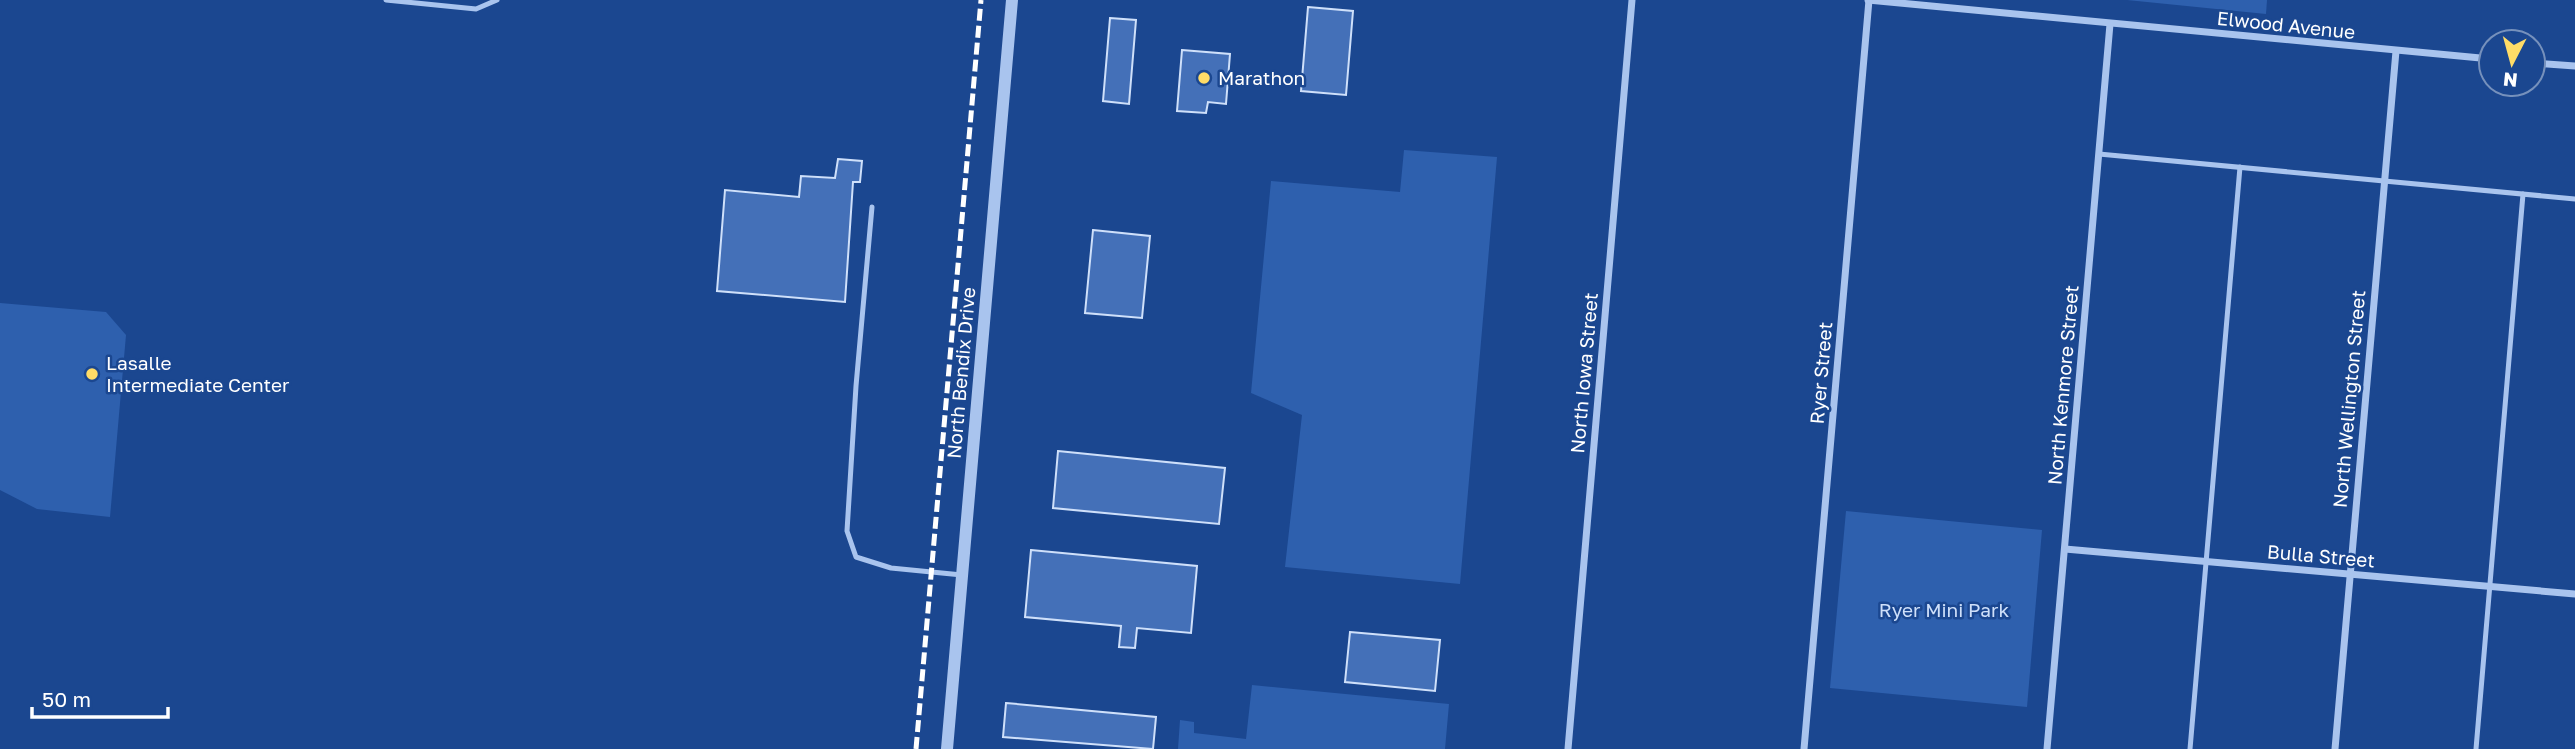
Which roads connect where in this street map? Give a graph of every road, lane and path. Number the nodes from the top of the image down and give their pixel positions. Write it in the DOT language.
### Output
graph roads {
  1 [pos="386,0"];
  2 [pos="496,0"];
  3 [pos="1012,0"];
  4 [pos="1632,0"];
  5 [pos="1869,0"];
  6 [pos="2110,24"];
  7 [pos="2396,51"];
  8 [pos="2477,58"];
  9 [pos="2547,64"];
  10 [pos="2575,66"];
  11 [pos="2099,153"];
  12 [pos="2240,167"];
  13 [pos="2384,181"];
  14 [pos="2523,194"];
  15 [pos="2575,200"];
  16 [pos="872,207"];
  17 [pos="2065,549"];
  18 [pos="2206,562"];
  19 [pos="2350,574"];
  20 [pos="962,575"];
  21 [pos="2490,586"];
  22 [pos="2575,594"];
  23 [pos="947,749"];
  24 [pos="1568,749"];
  25 [pos="1804,749"];
  26 [pos="2048,749"];
  27 [pos="2190,749"];
  28 [pos="2335,749"];
  29 [pos="2476,749"];
  1 -- 2 [label="lane"];
  3 -- 20 [label="street, North Bendix Drive"];
  4 -- 24 [label="street, North Iowa Street"];
  5 -- 6 [label="street, Elwood Avenue"];
  5 -- 25 [label="street, Ryer Street"];
  6 -- 7 [label="street, Elwood Avenue"];
  6 -- 11 [label="street, North Kenmore Street"];
  7 -- 8 [label="street, Elwood Avenue"];
  7 -- 13 [label="street, North Wellington Street"];
  9 -- 10 [label="street"];
  11 -- 12 [label="lane"];
  11 -- 17 [label="street, North Kenmore Street"];
  12 -- 13 [label="lane"];
  12 -- 18 [label="lane"];
  13 -- 14 [label="lane"];
  13 -- 19 [label="street, North Wellington Street"];
  14 -- 15 [label="lane"];
  14 -- 21 [label="lane"];
  16 -- 20 [label="lane"];
  17 -- 18 [label="street, Bulla Street"];
  17 -- 26 [label="street, North Kenmore Street"];
  18 -- 19 [label="street, Bulla Street"];
  18 -- 27 [label="lane"];
  19 -- 21 [label="street, Bulla Street"];
  19 -- 28 [label="street, North Wellington Street"];
  20 -- 23 [label="street, North Bendix Drive"];
  21 -- 22 [label="street, Bulla Street"];
  21 -- 29 [label="lane"];
}
